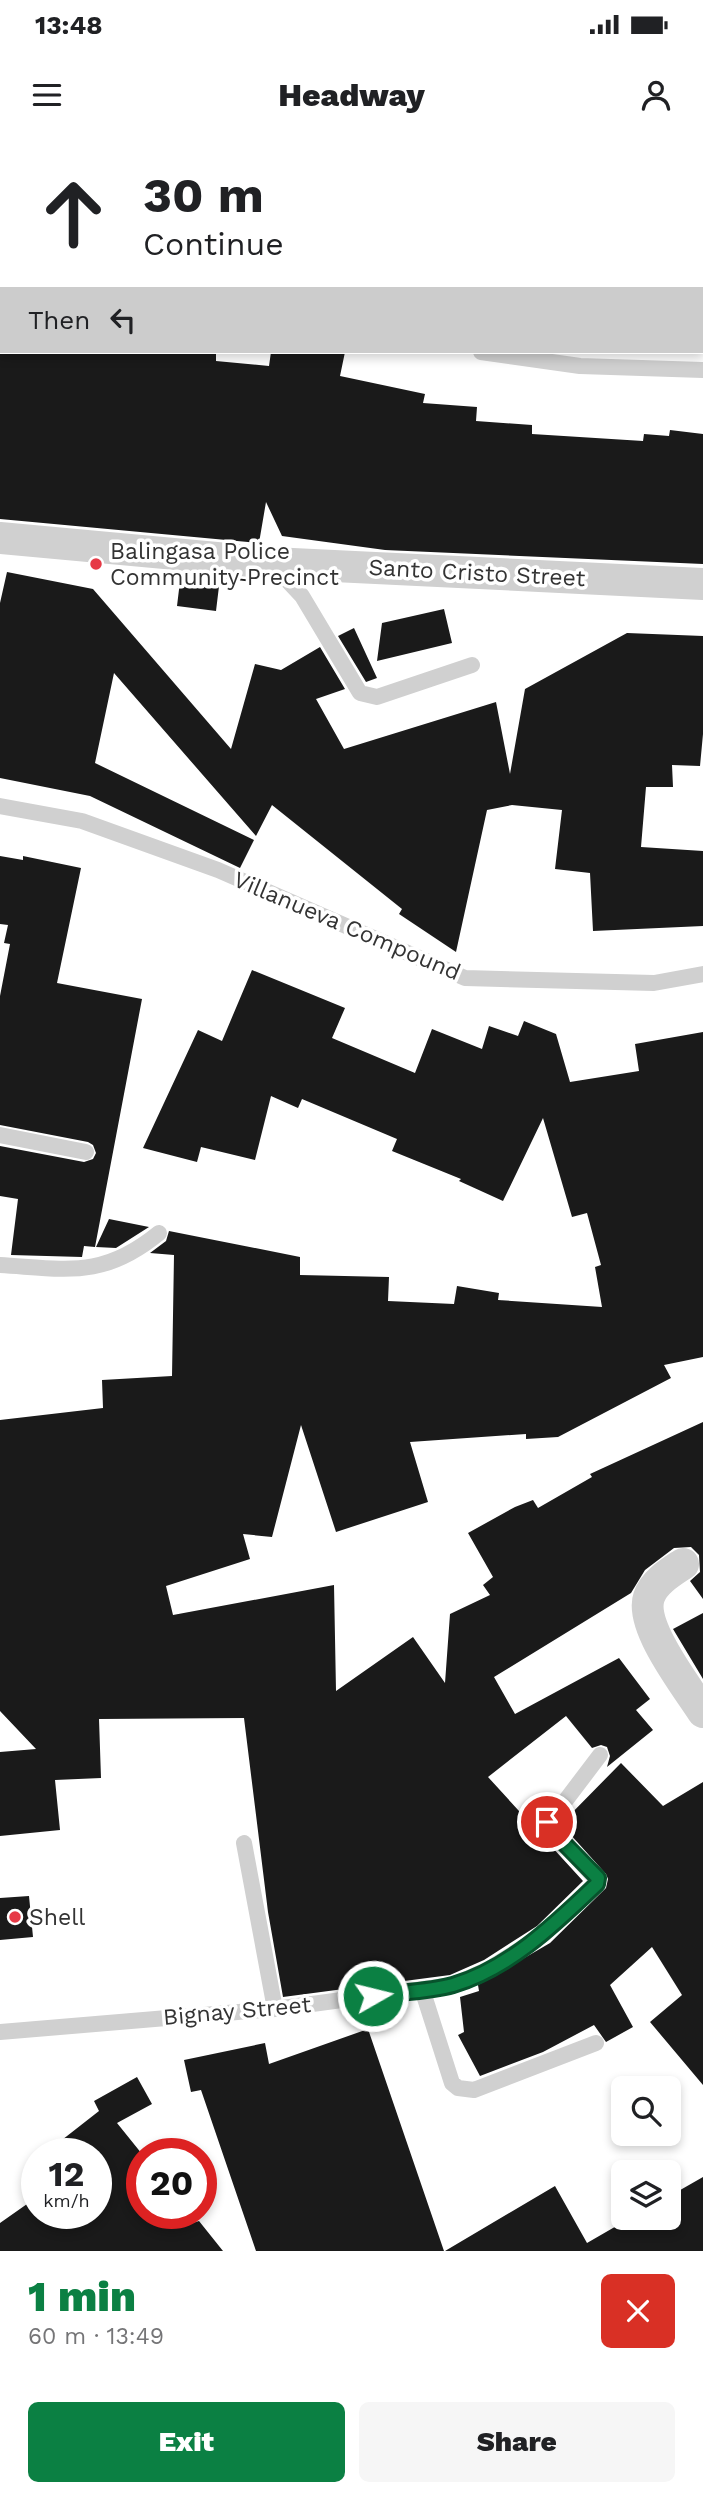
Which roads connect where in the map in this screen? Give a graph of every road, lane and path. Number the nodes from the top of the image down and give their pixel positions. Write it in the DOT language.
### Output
graph roads {
  1 [pos="495,354"];
  2 [pos="702,370"];
  3 [pos="0,538"];
  4 [pos="272,563"];
  5 [pos="703,584"];
  6 [pos="472,665"];
  7 [pos="0,806"];
  8 [pos="703,974"];
  9 [pos="0,1135"];
  10 [pos="86,1152"];
  11 [pos="159,1233"];
  12 [pos="0,1265"];
  13 [pos="683,1564"];
  14 [pos="703,1712"];
  15 [pos="600,1755"];
  16 [pos="244,1843"];
  17 [pos="422,1989"];
  18 [pos="275,2009"];
  19 [pos="0,2032"];
  20 [pos="596,2043"];
  1 -- 2 [label="lane"];
  3 -- 4 [label="street, Santo Cristo Street"];
  4 -- 5 [label="street, Santo Cristo Street"];
  4 -- 6 [label="lane"];
  7 -- 8 [label="lane, Villanueva Compound"];
  9 -- 10 [label="lane"];
  11 -- 12 [label="lane"];
  13 -- 14 [label="street"];
  15 -- 17 [label="lane, Bignay Street"];
  16 -- 18 [label="lane"];
  17 -- 18 [label="lane, Bignay Street"];
  17 -- 20 [label="lane"];
  18 -- 19 [label="lane, Bignay Street"];
}
